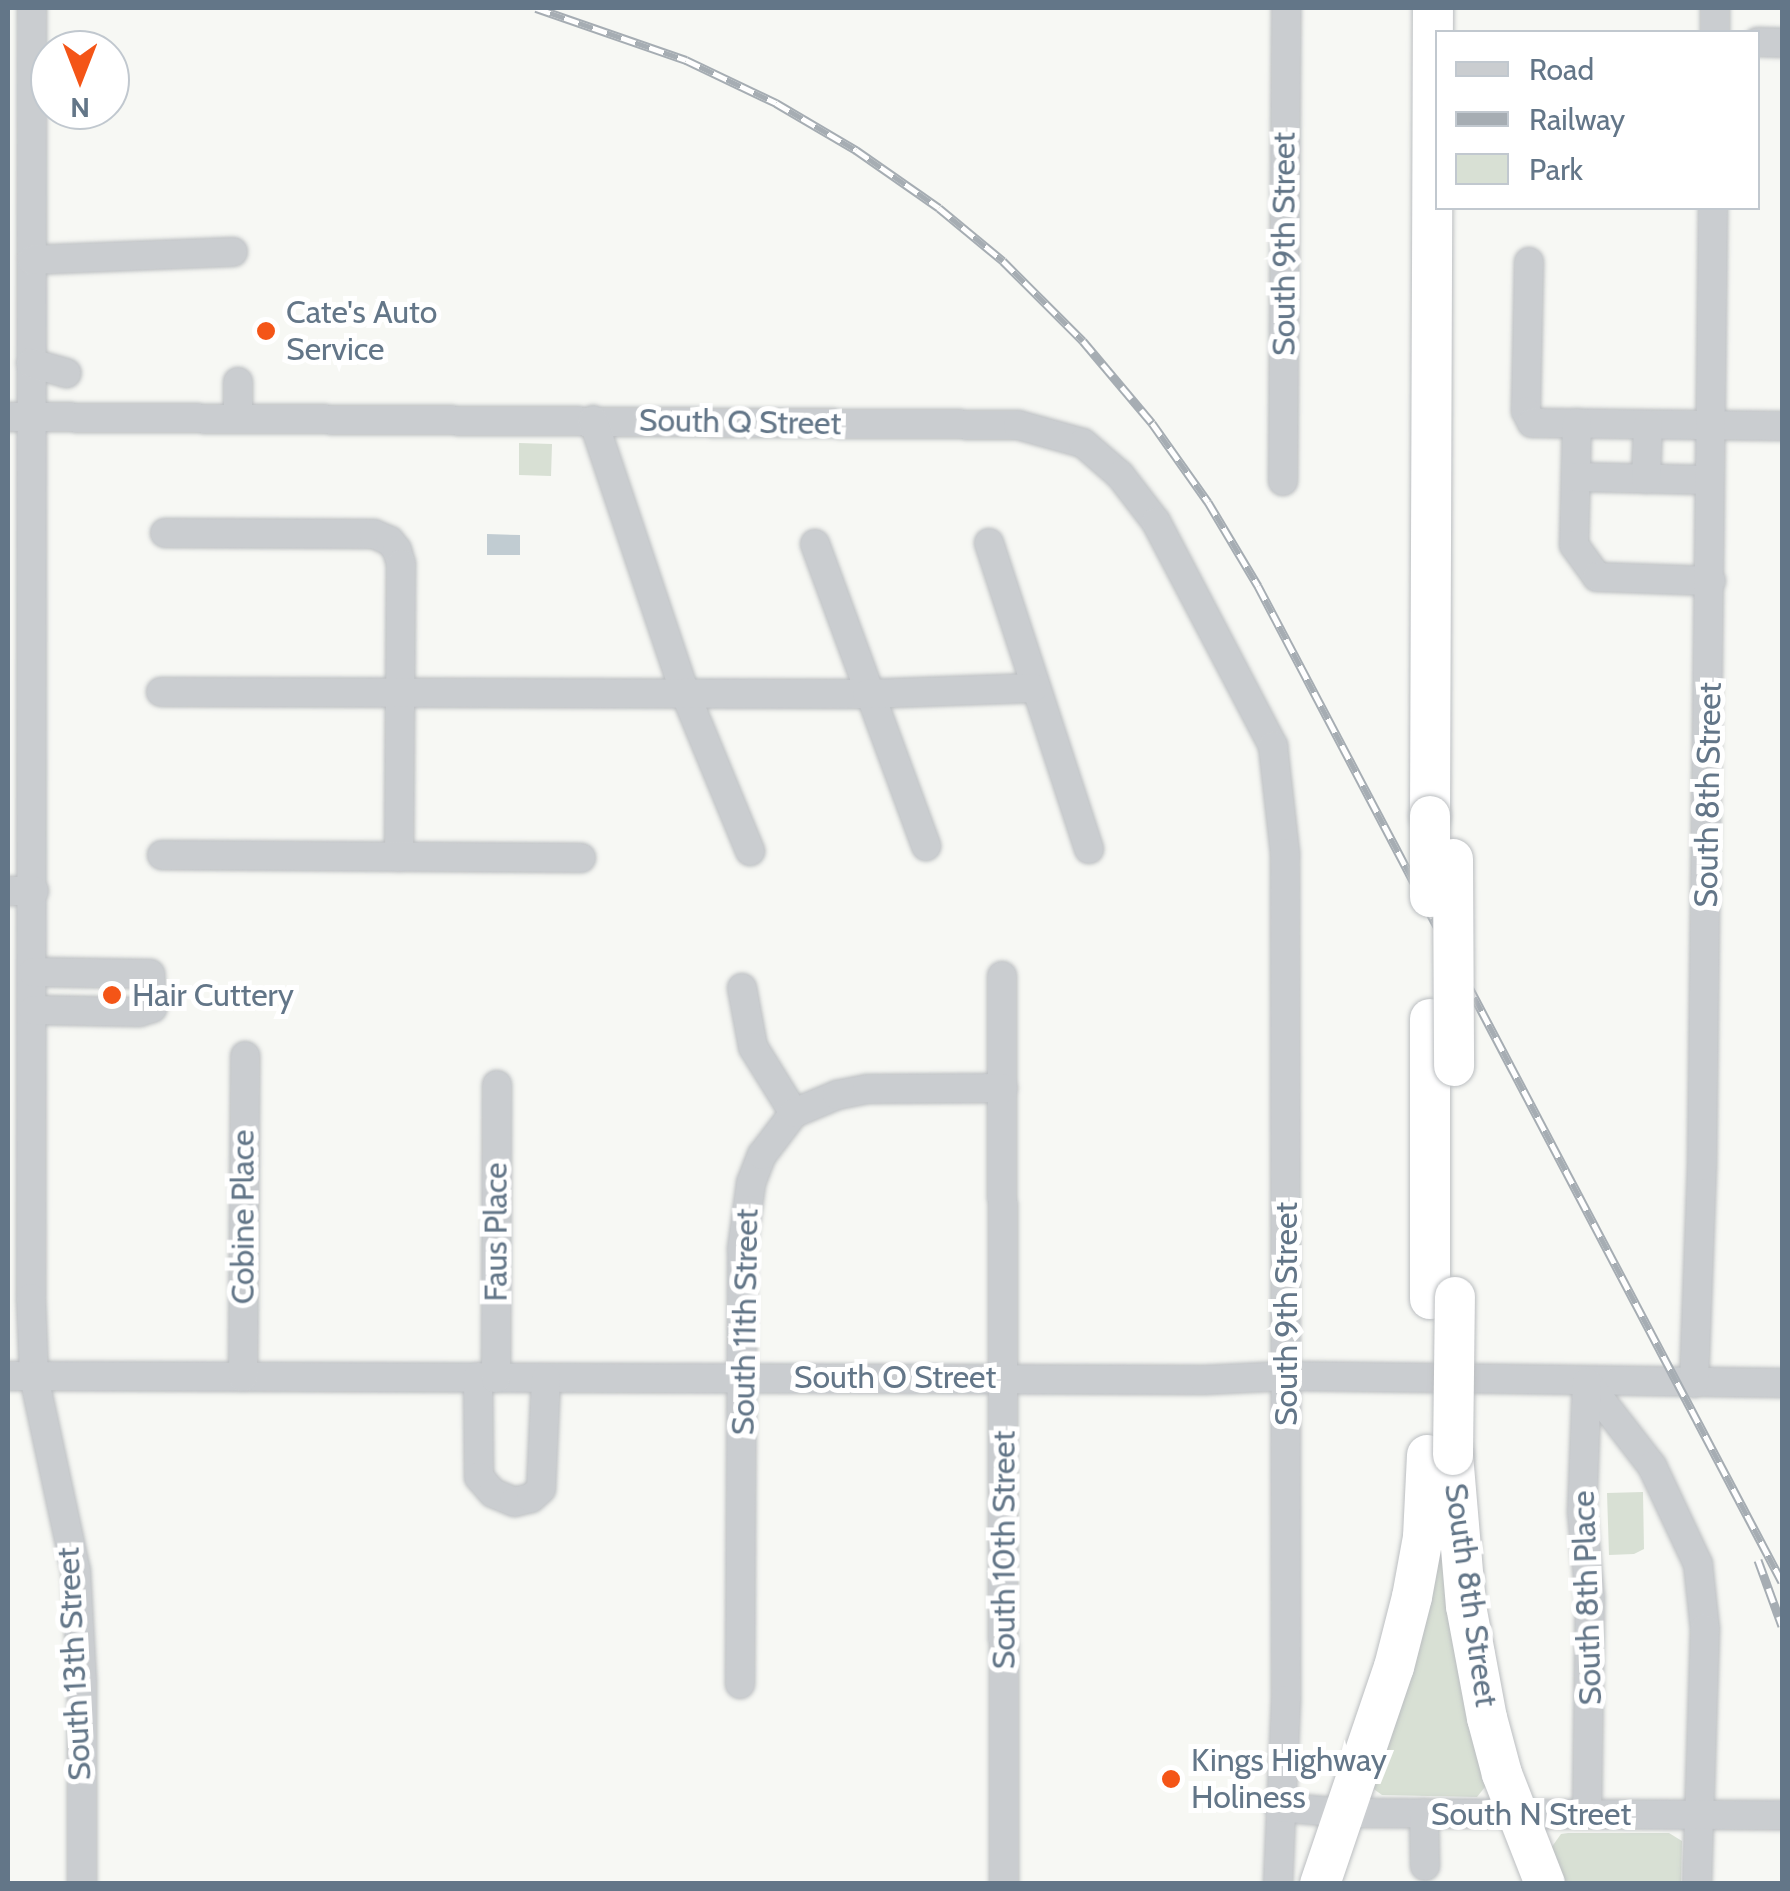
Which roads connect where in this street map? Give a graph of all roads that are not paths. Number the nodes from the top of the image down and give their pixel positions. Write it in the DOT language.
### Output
graph roads {
  1 [pos="32,8"];
  2 [pos="1286,8"];
  3 [pos="1432,8"];
  4 [pos="1457,210"];
  5 [pos="1713,210"];
  6 [pos="234,252"];
  7 [pos="32,260"];
  8 [pos="1529,262"];
  9 [pos="31,362"];
  10 [pos="68,373"];
  11 [pos="238,382"];
  12 [pos="21,417"];
  13 [pos="238,419"];
  14 [pos="593,420"];
  15 [pos="1578,424"];
  16 [pos="1648,425"];
  17 [pos="1710,426"];
  18 [pos="1782,426"];
  19 [pos="1576,477"];
  20 [pos="1646,479"];
  21 [pos="1708,480"];
  22 [pos="1283,481"];
  23 [pos="165,533"];
  24 [pos="988,543"];
  25 [pos="816,544"];
  26 [pos="1711,581"];
  27 [pos="1033,688"];
  28 [pos="161,692"];
  29 [pos="400,693"];
  30 [pos="685,693"];
  31 [pos="867,694"];
  32 [pos="1273,746"];
  33 [pos="926,846"];
  34 [pos="1089,850"];
  35 [pos="750,851"];
  36 [pos="162,856"];
  37 [pos="400,857"];
  38 [pos="581,858"];
  39 [pos="21,891"];
  40 [pos="33,972"];
  41 [pos="1002,976"];
  42 [pos="742,988"];
  43 [pos="33,1010"];
  44 [pos="245,1056"];
  45 [pos="496,1085"];
  46 [pos="1003,1088"];
  47 [pos="794,1113"];
  48 [pos="1442,1298"];
  49 [pos="21,1376"];
  50 [pos="744,1376"];
  51 [pos="1286,1376"];
  52 [pos="243,1377"];
  53 [pos="487,1378"];
  54 [pos="546,1378"];
  55 [pos="1004,1378"];
  56 [pos="1587,1382"];
  57 [pos="1694,1382"];
  58 [pos="1782,1384"];
  59 [pos="1440,1455"];
  60 [pos="740,1684"];
  61 [pos="1279,1807"];
  62 [pos="1344,1813"];
  63 [pos="1424,1813"];
  64 [pos="1518,1814"];
  65 [pos="1587,1814"];
  66 [pos="1697,1816"];
  67 [pos="1782,1816"];
  68 [pos="1425,1866"];
  69 [pos="82,1884"];
  70 [pos="1004,1884"];
  71 [pos="1278,1884"];
  72 [pos="1320,1884"];
  73 [pos="1545,1884"];
  74 [pos="1697,1884"];
  1 -- 7 [label="street, South 13th Street"];
  2 -- 22 [label="street, South 9th Street"];
  3 -- 48 [label="highway, bridge"];
  4 -- 48 [label="highway, bridge"];
  5 -- 17 [label="street, South 8th Street"];
  6 -- 7 [label="street"];
  7 -- 9 [label="street, South 13th Street"];
  8 -- 15 [label="street"];
  9 -- 10 [label="street"];
  9 -- 12 [label="street, South 13th Street"];
  11 -- 13 [label="street"];
  12 -- 13 [label="street, South Q Street"];
  12 -- 39 [label="street, South 13th Street"];
  13 -- 14 [label="street, South Q Street"];
  14 -- 30 [label="street"];
  14 -- 32 [label="street, South Q Street"];
  15 -- 16 [label="street"];
  15 -- 19 [label="street"];
  16 -- 17 [label="street"];
  16 -- 20 [label="street"];
  17 -- 18 [label="street"];
  17 -- 21 [label="street, South 8th Street"];
  19 -- 20 [label="street"];
  19 -- 26 [label="street"];
  20 -- 21 [label="street"];
  21 -- 26 [label="street, South 8th Street"];
  23 -- 29 [label="street"];
  24 -- 27 [label="street"];
  25 -- 31 [label="street"];
  26 -- 57 [label="street, South 8th Street"];
  27 -- 31 [label="street"];
  27 -- 34 [label="street"];
  28 -- 29 [label="street"];
  29 -- 30 [label="street"];
  29 -- 37 [label="street"];
  30 -- 31 [label="street"];
  30 -- 35 [label="street"];
  31 -- 33 [label="street"];
  32 -- 51 [label="street, South 9th Street"];
  36 -- 37 [label="street"];
  37 -- 38 [label="street"];
  39 -- 40 [label="street, South 13th Street"];
  40 -- 43 [label="street, South 13th Street"];
  40 -- 43 [label="street"];
  41 -- 46 [label="street, South 10th Street"];
  42 -- 47 [label="street"];
  43 -- 49 [label="street, South 13th Street"];
  44 -- 52 [label="street, Cobine Place"];
  45 -- 53 [label="street, Faus Place"];
  46 -- 47 [label="street"];
  46 -- 55 [label="street, South 10th Street"];
  47 -- 50 [label="street, South 11th Street"];
  48 -- 59 [label="highway"];
  49 -- 52 [label="street, South O Street"];
  49 -- 69 [label="street, South 13th Street"];
  50 -- 54 [label="street, South O Street"];
  50 -- 55 [label="street, South O Street"];
  50 -- 60 [label="street, South 11th Street"];
  51 -- 55 [label="street, South O Street"];
  51 -- 56 [label="street, South O Street"];
  51 -- 61 [label="street, South 9th Street"];
  52 -- 53 [label="street, South O Street"];
  53 -- 54 [label="street, South O Street"];
  53 -- 54 [label="street, Faus Place"];
  55 -- 70 [label="street, South 10th Street"];
  56 -- 57 [label="street, South O Street"];
  56 -- 65 [label="street, South 8th Place"];
  56 -- 66 [label="street"];
  57 -- 58 [label="street, South O Street"];
  59 -- 62 [label="highway"];
  59 -- 64 [label="highway, South 8th Street"];
  61 -- 62 [label="street, South N Street"];
  61 -- 71 [label="street, South 9th Street"];
  62 -- 63 [label="street, South N Street"];
  62 -- 72 [label="highway"];
  63 -- 64 [label="street, South N Street"];
  63 -- 68 [label="street"];
  64 -- 65 [label="street, South N Street"];
  64 -- 73 [label="highway, South 8th Street"];
  65 -- 66 [label="street, South N Street"];
  66 -- 67 [label="street, South N Street"];
  66 -- 74 [label="street"];
}
